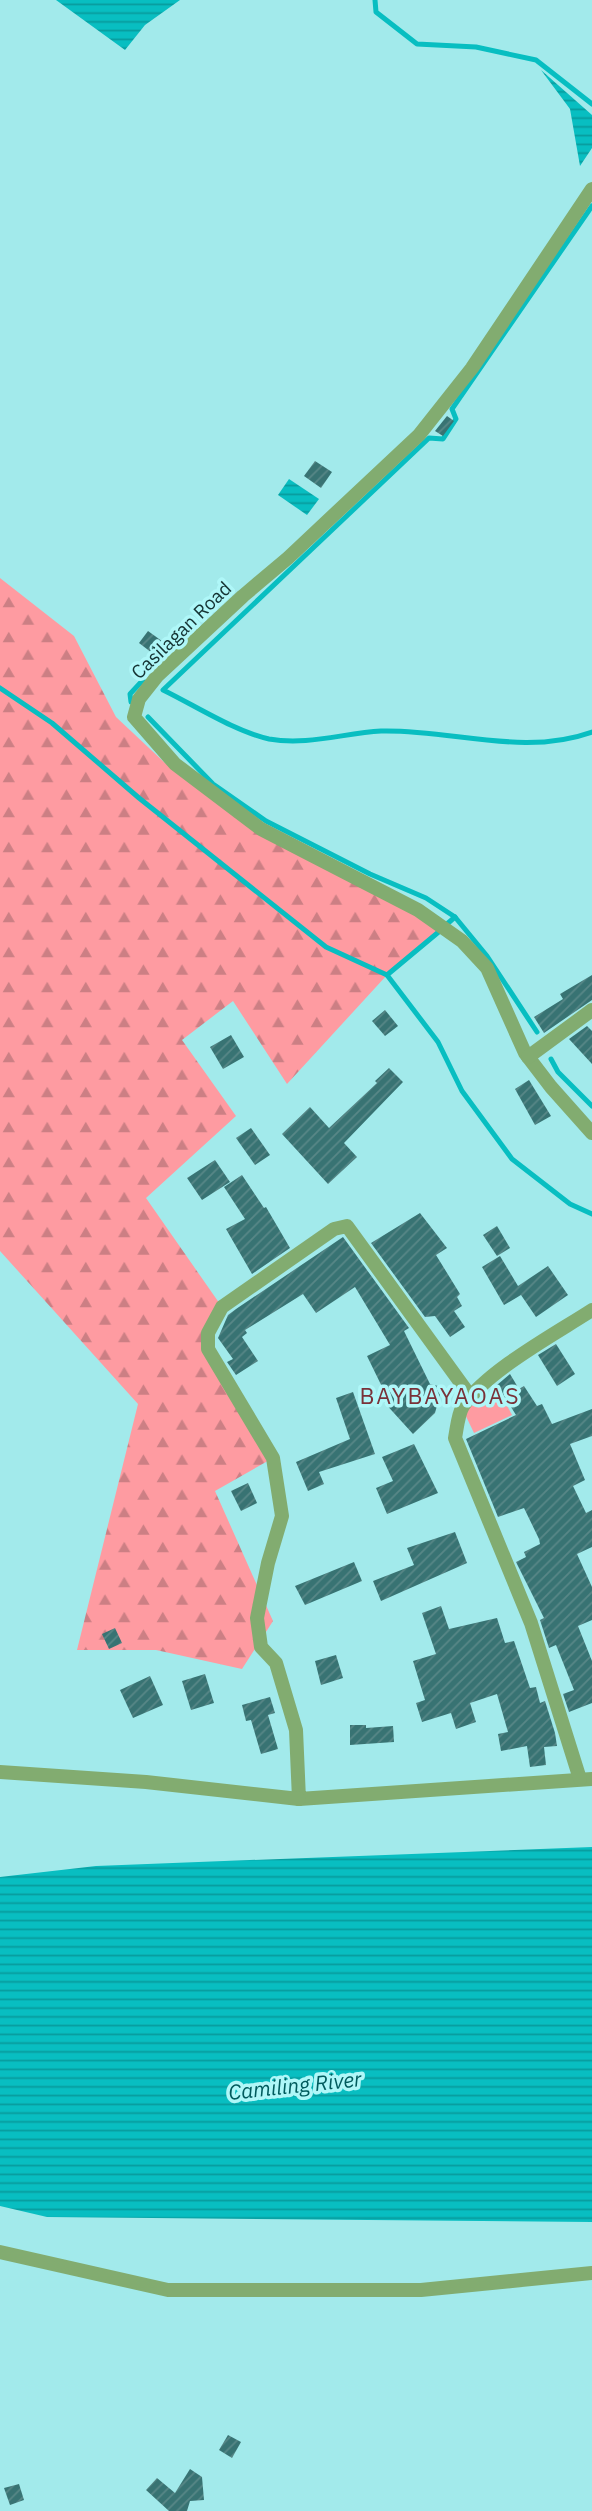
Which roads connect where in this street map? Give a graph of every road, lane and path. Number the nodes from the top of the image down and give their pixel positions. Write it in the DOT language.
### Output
graph roads {
  1 [pos="592,189"];
  2 [pos="592,1010"];
  3 [pos="528,1057"];
  4 [pos="592,1133"];
  5 [pos="592,1310"];
  6 [pos="471,1397"];
  7 [pos="0,1772"];
  8 [pos="586,1779"];
  9 [pos="299,1799"];
  10 [pos="0,2252"];
  11 [pos="592,2273"];
  1 -- 3 [label="street, Casilagan Road"];
  2 -- 3 [label="street"];
  3 -- 4 [label="street, Casilagan Road"];
  5 -- 6 [label="street"];
  6 -- 8 [label="street"];
  6 -- 9 [label="street"];
  7 -- 9 [label="street"];
  8 -- 9 [label="street"];
  10 -- 11 [label="street"];
}
